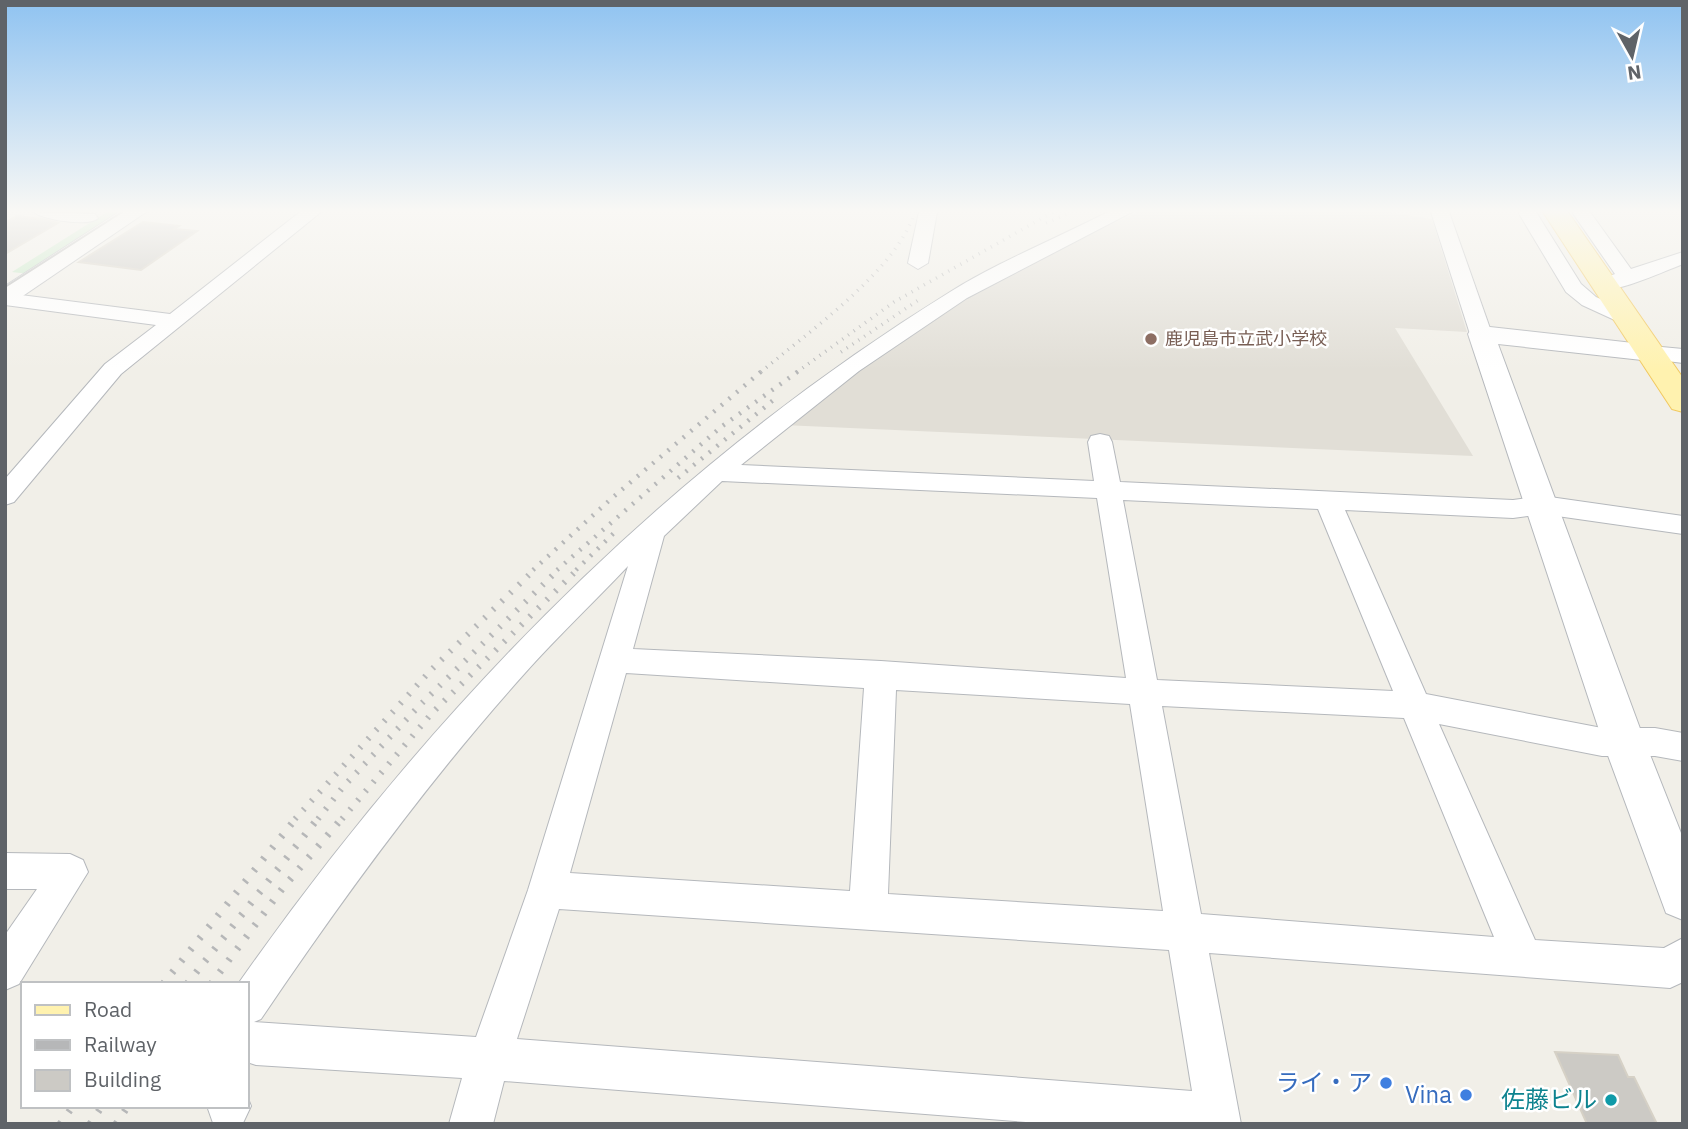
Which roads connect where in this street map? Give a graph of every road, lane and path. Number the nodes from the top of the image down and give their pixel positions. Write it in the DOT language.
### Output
graph roads {
  1 [pos="55,265"];
  2 [pos="245,265"];
  3 [pos="1018,265"];
  4 [pos="1458,265"];
  5 [pos="1559,265"];
  6 [pos="1601,265"];
  7 [pos="1607,265"];
  8 [pos="1664,265"];
  9 [pos="1616,282"];
  10 [pos="5,298"];
  11 [pos="1626,318"];
  12 [pos="174,321"];
  13 [pos="1481,334"];
  14 [pos="1667,354"];
  15 [pos="1683,402"];
  16 [pos="1100,442"];
  17 [pos="716,472"];
  18 [pos="1109,492"];
  19 [pos="5,496"];
  20 [pos="1328,501"];
  21 [pos="1543,505"];
  22 [pos="1683,525"];
  23 [pos="652,533"];
  24 [pos="615,660"];
  25 [pos="881,674"];
  26 [pos="1143,692"];
  27 [pos="1413,705"];
  28 [pos="1624,742"];
  29 [pos="1683,747"];
  30 [pos="5,871"];
  31 [pos="547,890"];
  32 [pos="1683,897"];
  33 [pos="868,911"];
  34 [pos="1186,932"];
  35 [pos="1683,958"];
  36 [pos="1523,959"];
  37 [pos="5,970"];
  38 [pos="249,1039"];
  39 [pos="489,1059"];
  40 [pos="1218,1119"];
  41 [pos="471,1123"];
  1 -- 10 [label="street"];
  2 -- 12 [label="street"];
  3 -- 17 [label="street"];
  4 -- 13 [label="street"];
  5 -- 11 [label="street"];
  6 -- 9 [label="main road"];
  7 -- 9 [label="street"];
  8 -- 9 [label="street"];
  9 -- 11 [label="main road"];
  10 -- 12 [label="street"];
  11 -- 14 [label="main road"];
  12 -- 19 [label="street"];
  13 -- 14 [label="street"];
  13 -- 21 [label="street"];
  14 -- 15 [label="main road"];
  16 -- 18 [label="street"];
  17 -- 18 [label="street"];
  17 -- 23 [label="street"];
  18 -- 20 [label="street"];
  18 -- 26 [label="street"];
  20 -- 21 [label="street"];
  20 -- 27 [label="street"];
  21 -- 22 [label="street"];
  21 -- 28 [label="street"];
  23 -- 24 [label="street"];
  23 -- 38 [label="street"];
  24 -- 25 [label="street"];
  24 -- 31 [label="street"];
  25 -- 26 [label="street"];
  25 -- 33 [label="street"];
  26 -- 27 [label="street"];
  26 -- 34 [label="street"];
  27 -- 28 [label="street"];
  27 -- 36 [label="street"];
  28 -- 29 [label="street"];
  28 -- 32 [label="street"];
  30 -- 37 [label="street"];
  31 -- 33 [label="street"];
  31 -- 39 [label="street"];
  33 -- 34 [label="street"];
  34 -- 36 [label="street"];
  34 -- 40 [label="street"];
  35 -- 36 [label="street"];
  38 -- 39 [label="street"];
  39 -- 40 [label="street"];
  39 -- 41 [label="street"];
}
